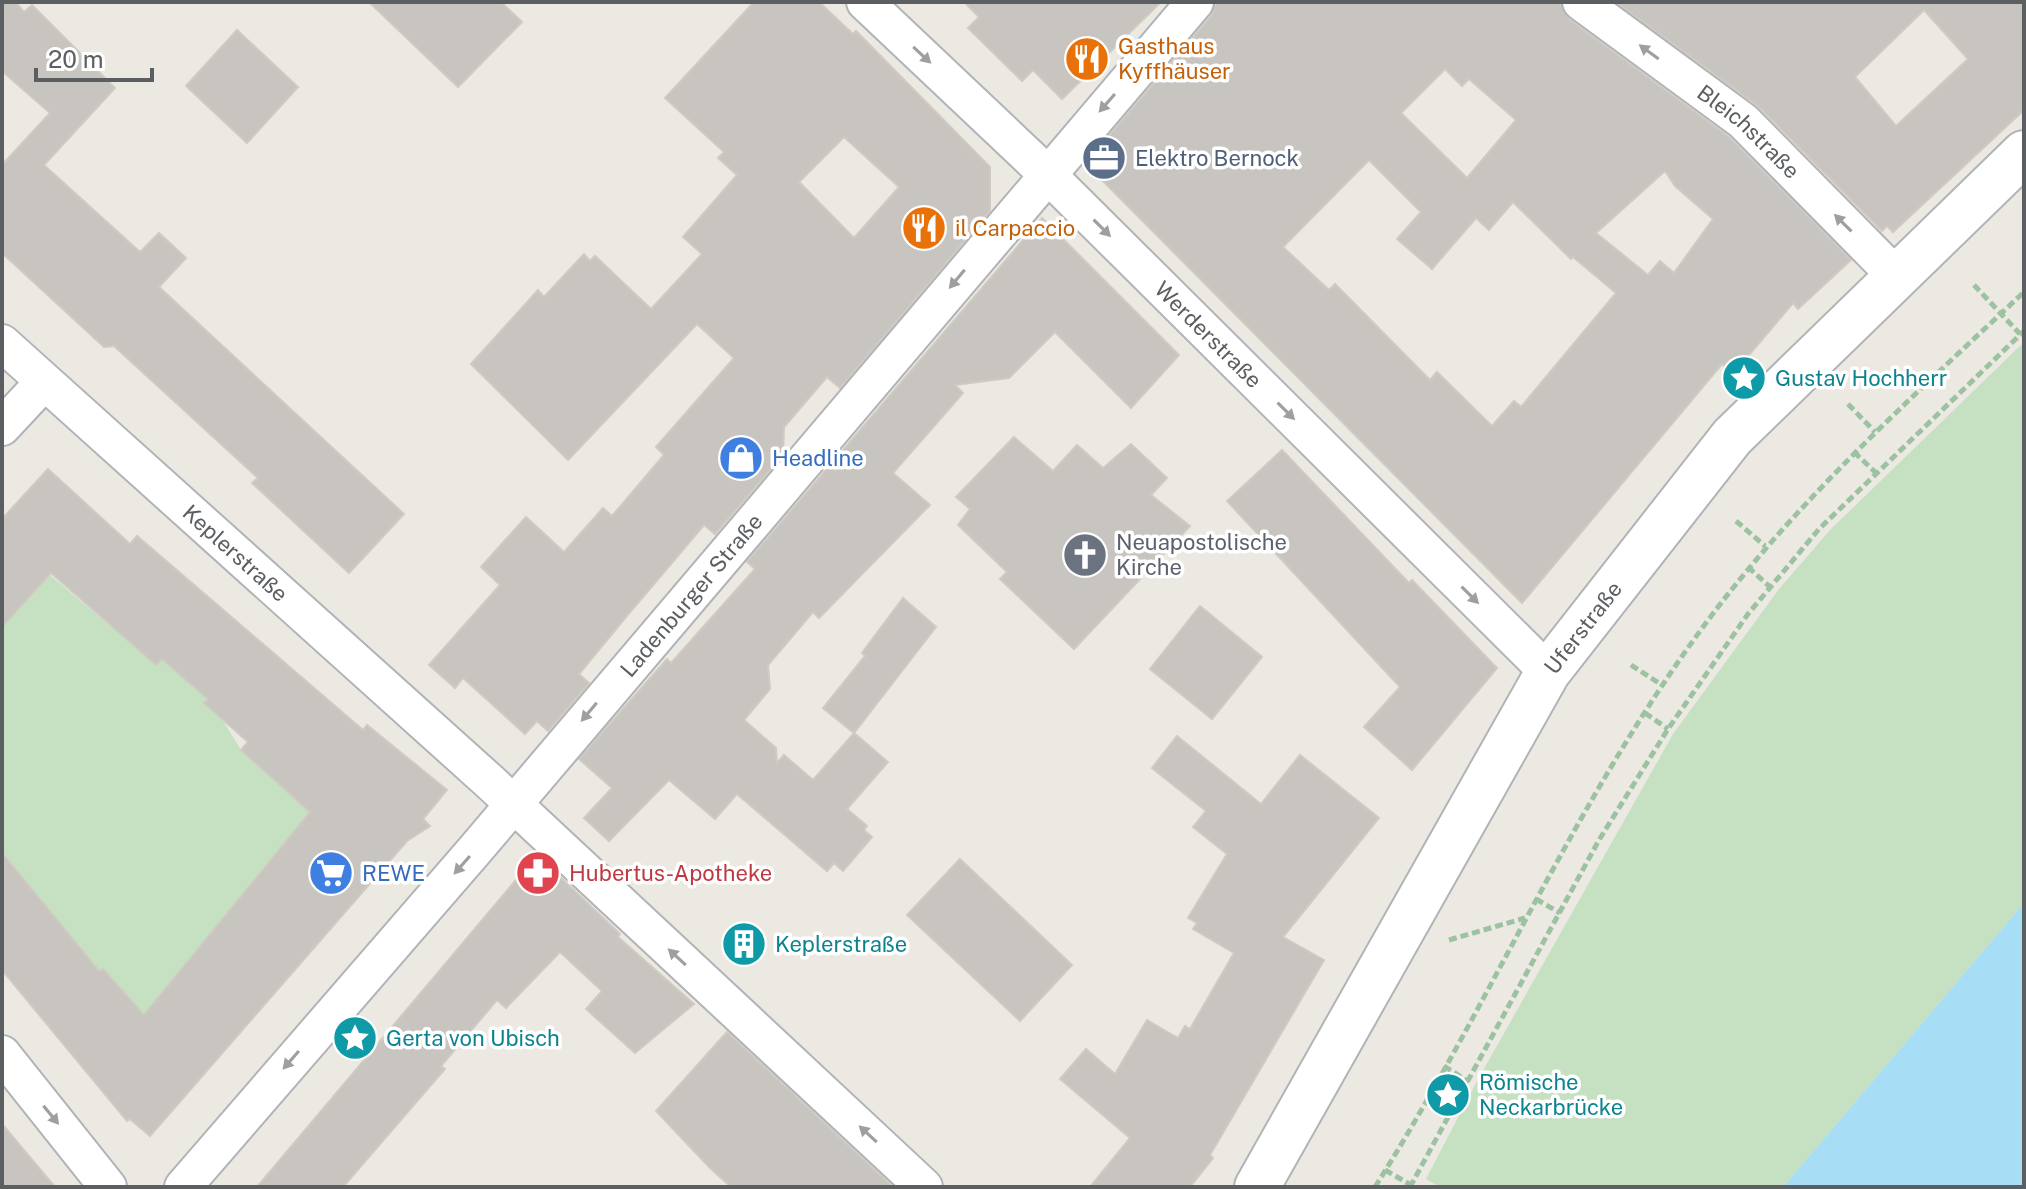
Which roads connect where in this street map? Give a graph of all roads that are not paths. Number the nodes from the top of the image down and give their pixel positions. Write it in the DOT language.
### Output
graph roads {
  1 [pos="865,2"];
  2 [pos="1195,2"];
  3 [pos="1581,2"];
  4 [pos="2024,153"];
  5 [pos="1046,173"];
  6 [pos="1898,278"];
  7 [pos="2,343"];
  8 [pos="44,382"];
  9 [pos="2,427"];
  10 [pos="1548,672"];
  11 [pos="512,804"];
  12 [pos="2,1054"];
  13 [pos="108,1187"];
  14 [pos="183,1187"];
  15 [pos="924,1187"];
  16 [pos="1257,1187"];
  1 -- 5 [label="street, Werderstraße, one-way"];
  2 -- 5 [label="street, Ladenburger Straße, one-way"];
  6 -- 3 [label="street, Bleichstraße, one-way"];
  4 -- 6 [label="street, Uferstraße"];
  5 -- 10 [label="street, Werderstraße, one-way"];
  5 -- 11 [label="street, Ladenburger Straße, one-way"];
  6 -- 10 [label="street, Uferstraße"];
  7 -- 8 [label="street, Keplerstraße"];
  8 -- 9 [label="street"];
  8 -- 11 [label="street, Keplerstraße"];
  10 -- 16 [label="street, Uferstraße"];
  11 -- 14 [label="street, Ladenburger Straße, one-way"];
  15 -- 11 [label="street, Keplerstraße, one-way"];
  12 -- 13 [label="street, one-way"];
}
